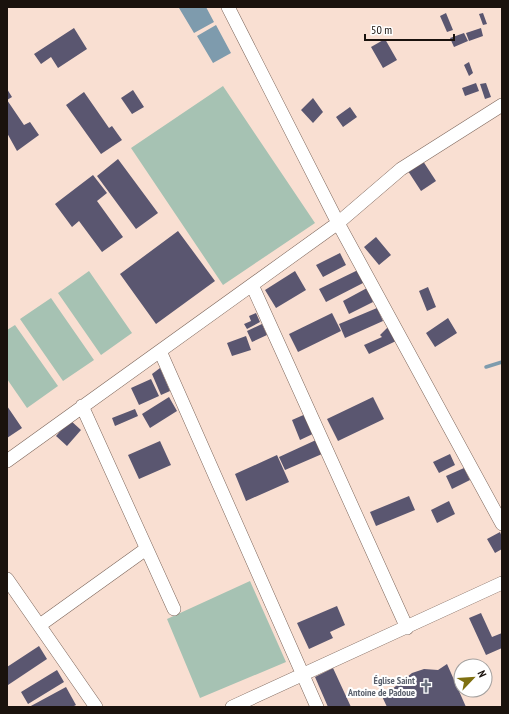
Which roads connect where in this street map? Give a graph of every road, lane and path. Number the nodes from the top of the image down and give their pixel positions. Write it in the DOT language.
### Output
graph roads {
  1 [pos="228,7"];
  2 [pos="502,105"];
  3 [pos="338,223"];
  4 [pos="252,285"];
  5 [pos="160,351"];
  6 [pos="82,406"];
  7 [pos="7,461"];
  8 [pos="502,524"];
  9 [pos="146,549"];
  10 [pos="7,579"];
  11 [pos="502,583"];
  12 [pos="174,609"];
  13 [pos="40,625"];
  14 [pos="407,628"];
  15 [pos="303,674"];
  16 [pos="96,707"];
  17 [pos="232,707"];
  18 [pos="318,707"];
  1 -- 3 [label="street"];
  2 -- 3 [label="street"];
  3 -- 4 [label="street"];
  3 -- 8 [label="street"];
  4 -- 5 [label="street"];
  4 -- 14 [label="street"];
  5 -- 6 [label="street"];
  5 -- 15 [label="street"];
  6 -- 7 [label="street"];
  6 -- 9 [label="street"];
  9 -- 12 [label="street"];
  9 -- 13 [label="street"];
  10 -- 13 [label="street"];
  11 -- 14 [label="street"];
  13 -- 16 [label="street"];
  14 -- 15 [label="street"];
  15 -- 17 [label="street"];
  15 -- 18 [label="street"];
}
